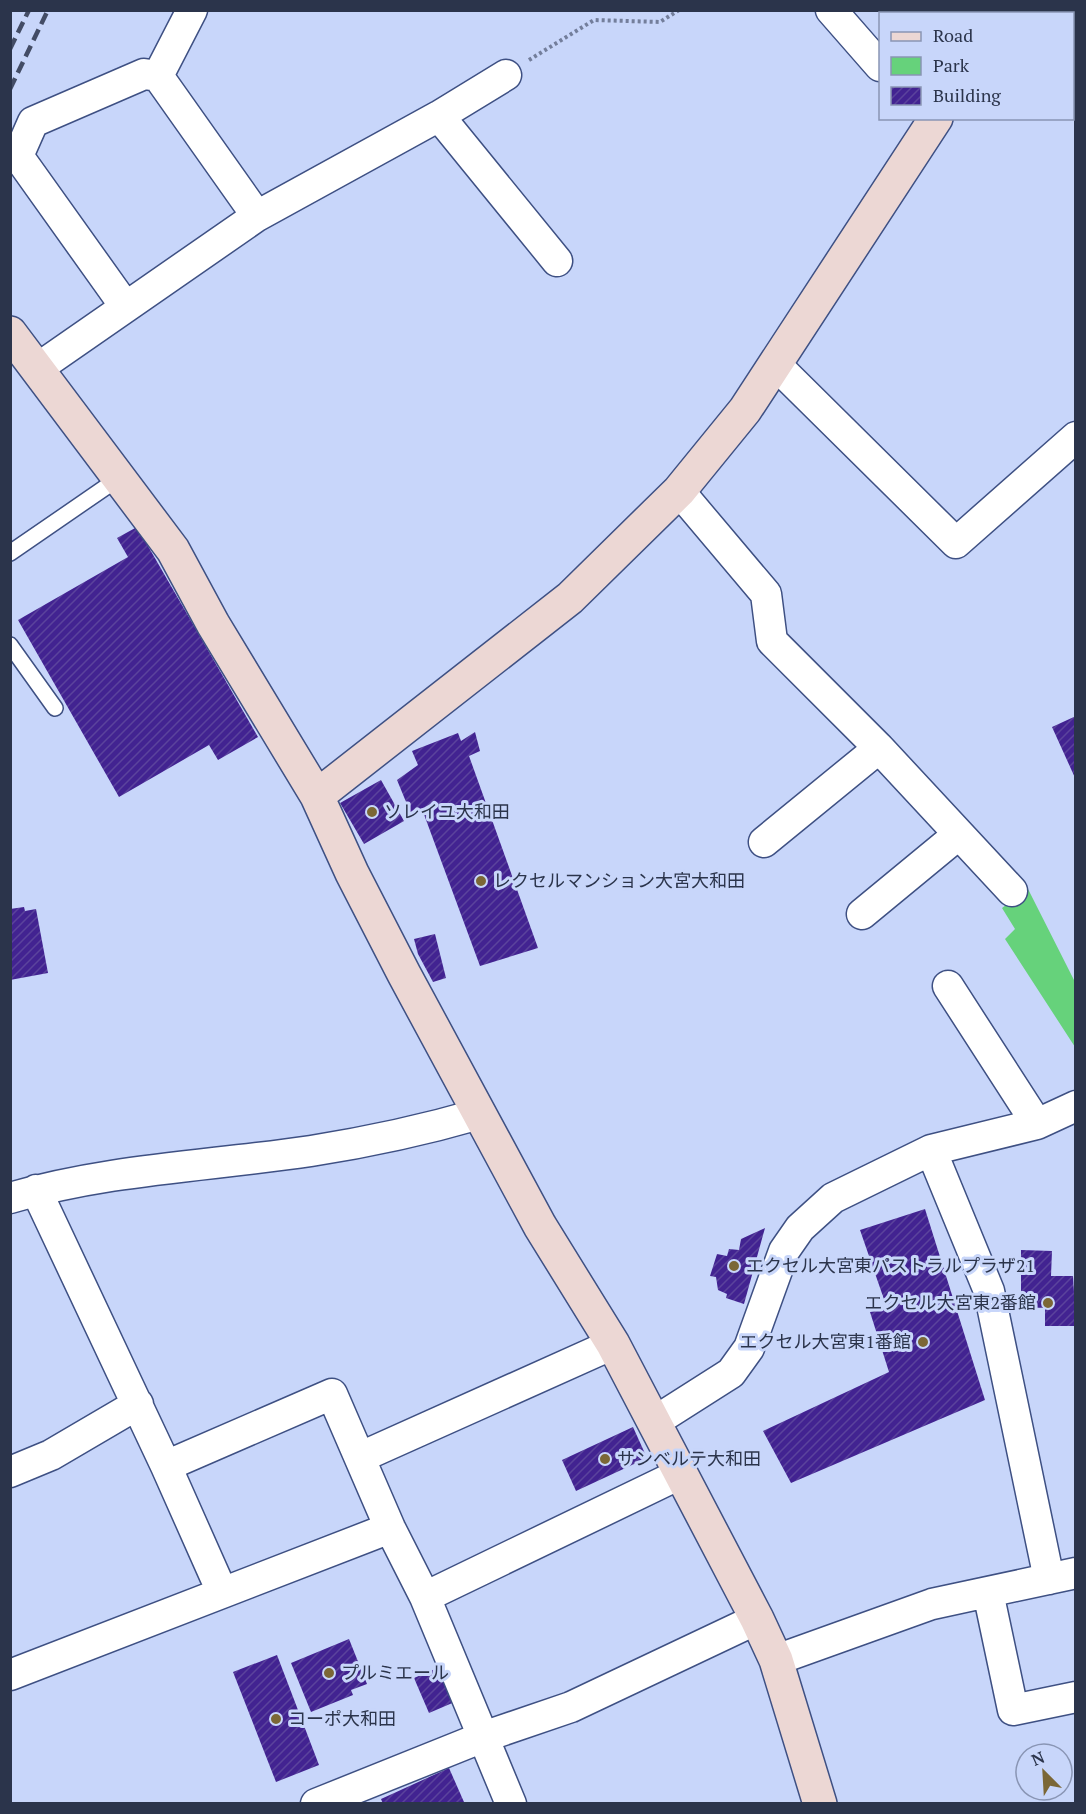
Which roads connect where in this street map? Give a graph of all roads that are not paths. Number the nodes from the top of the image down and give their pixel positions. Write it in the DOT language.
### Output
graph roads {
  1 [pos="192,10"];
  2 [pos="831,10"];
  3 [pos="879,65"];
  4 [pos="506,75"];
  5 [pos="158,76"];
  6 [pos="439,116"];
  7 [pos="932,120"];
  8 [pos="257,216"];
  9 [pos="557,261"];
  10 [pos="125,306"];
  11 [pos="10,333"];
  12 [pos="775,364"];
  13 [pos="38,368"];
  14 [pos="1076,436"];
  15 [pos="119,478"];
  16 [pos="679,491"];
  17 [pos="10,553"];
  18 [pos="10,645"];
  19 [pos="55,708"];
  20 [pos="879,748"];
  21 [pos="317,796"];
  22 [pos="959,834"];
  23 [pos="764,842"];
  24 [pos="1012,891"];
  25 [pos="862,914"];
  26 [pos="948,986"];
  27 [pos="1076,1106"];
  28 [pos="479,1114"];
  29 [pos="1037,1124"];
  30 [pos="931,1150"];
  31 [pos="23,1194"];
  32 [pos="613,1344"];
  33 [pos="138,1404"];
  34 [pos="654,1422"];
  35 [pos="361,1456"];
  36 [pos="166,1466"];
  37 [pos="10,1472"];
  38 [pos="682,1473"];
  39 [pos="390,1528"];
  40 [pos="1062,1576"];
  41 [pos="222,1592"];
  42 [pos="988,1592"];
  43 [pos="425,1597"];
  44 [pos="757,1619"];
  45 [pos="776,1660"];
  46 [pos="10,1675"];
  47 [pos="1076,1697"];
  48 [pos="483,1737"];
  49 [pos="316,1803"];
  50 [pos="511,1803"];
  51 [pos="820,1803"];
  1 -- 5 [label="street"];
  2 -- 3 [label="street"];
  4 -- 6 [label="street"];
  5 -- 8 [label="street"];
  5 -- 10 [label="street"];
  6 -- 8 [label="street"];
  6 -- 9 [label="street"];
  7 -- 12 [label="street"];
  8 -- 10 [label="street"];
  10 -- 13 [label="street"];
  11 -- 13 [label="street"];
  12 -- 14 [label="street"];
  12 -- 16 [label="street"];
  13 -- 15 [label="street"];
  15 -- 17 [label="lane"];
  15 -- 21 [label="street"];
  16 -- 20 [label="street"];
  16 -- 21 [label="street"];
  18 -- 19 [label="lane"];
  20 -- 22 [label="street"];
  20 -- 23 [label="street"];
  21 -- 28 [label="street"];
  22 -- 24 [label="street"];
  22 -- 25 [label="street"];
  26 -- 29 [label="street"];
  27 -- 29 [label="street"];
  28 -- 31 [label="street"];
  28 -- 32 [label="street"];
  29 -- 30 [label="street"];
  30 -- 34 [label="street"];
  30 -- 40 [label="street"];
  31 -- 33 [label="street"];
  32 -- 34 [label="street"];
  32 -- 35 [label="street"];
  33 -- 36 [label="street"];
  33 -- 37 [label="street"];
  34 -- 38 [label="street"];
  35 -- 36 [label="street"];
  35 -- 39 [label="street"];
  36 -- 41 [label="street"];
  38 -- 43 [label="street"];
  38 -- 44 [label="street"];
  39 -- 41 [label="street"];
  39 -- 43 [label="street"];
  40 -- 42 [label="street"];
  41 -- 46 [label="street"];
  42 -- 45 [label="street"];
  42 -- 47 [label="street"];
  43 -- 48 [label="street"];
  44 -- 45 [label="street"];
  44 -- 48 [label="street"];
  45 -- 51 [label="street"];
  48 -- 49 [label="street"];
  48 -- 50 [label="street"];
}
